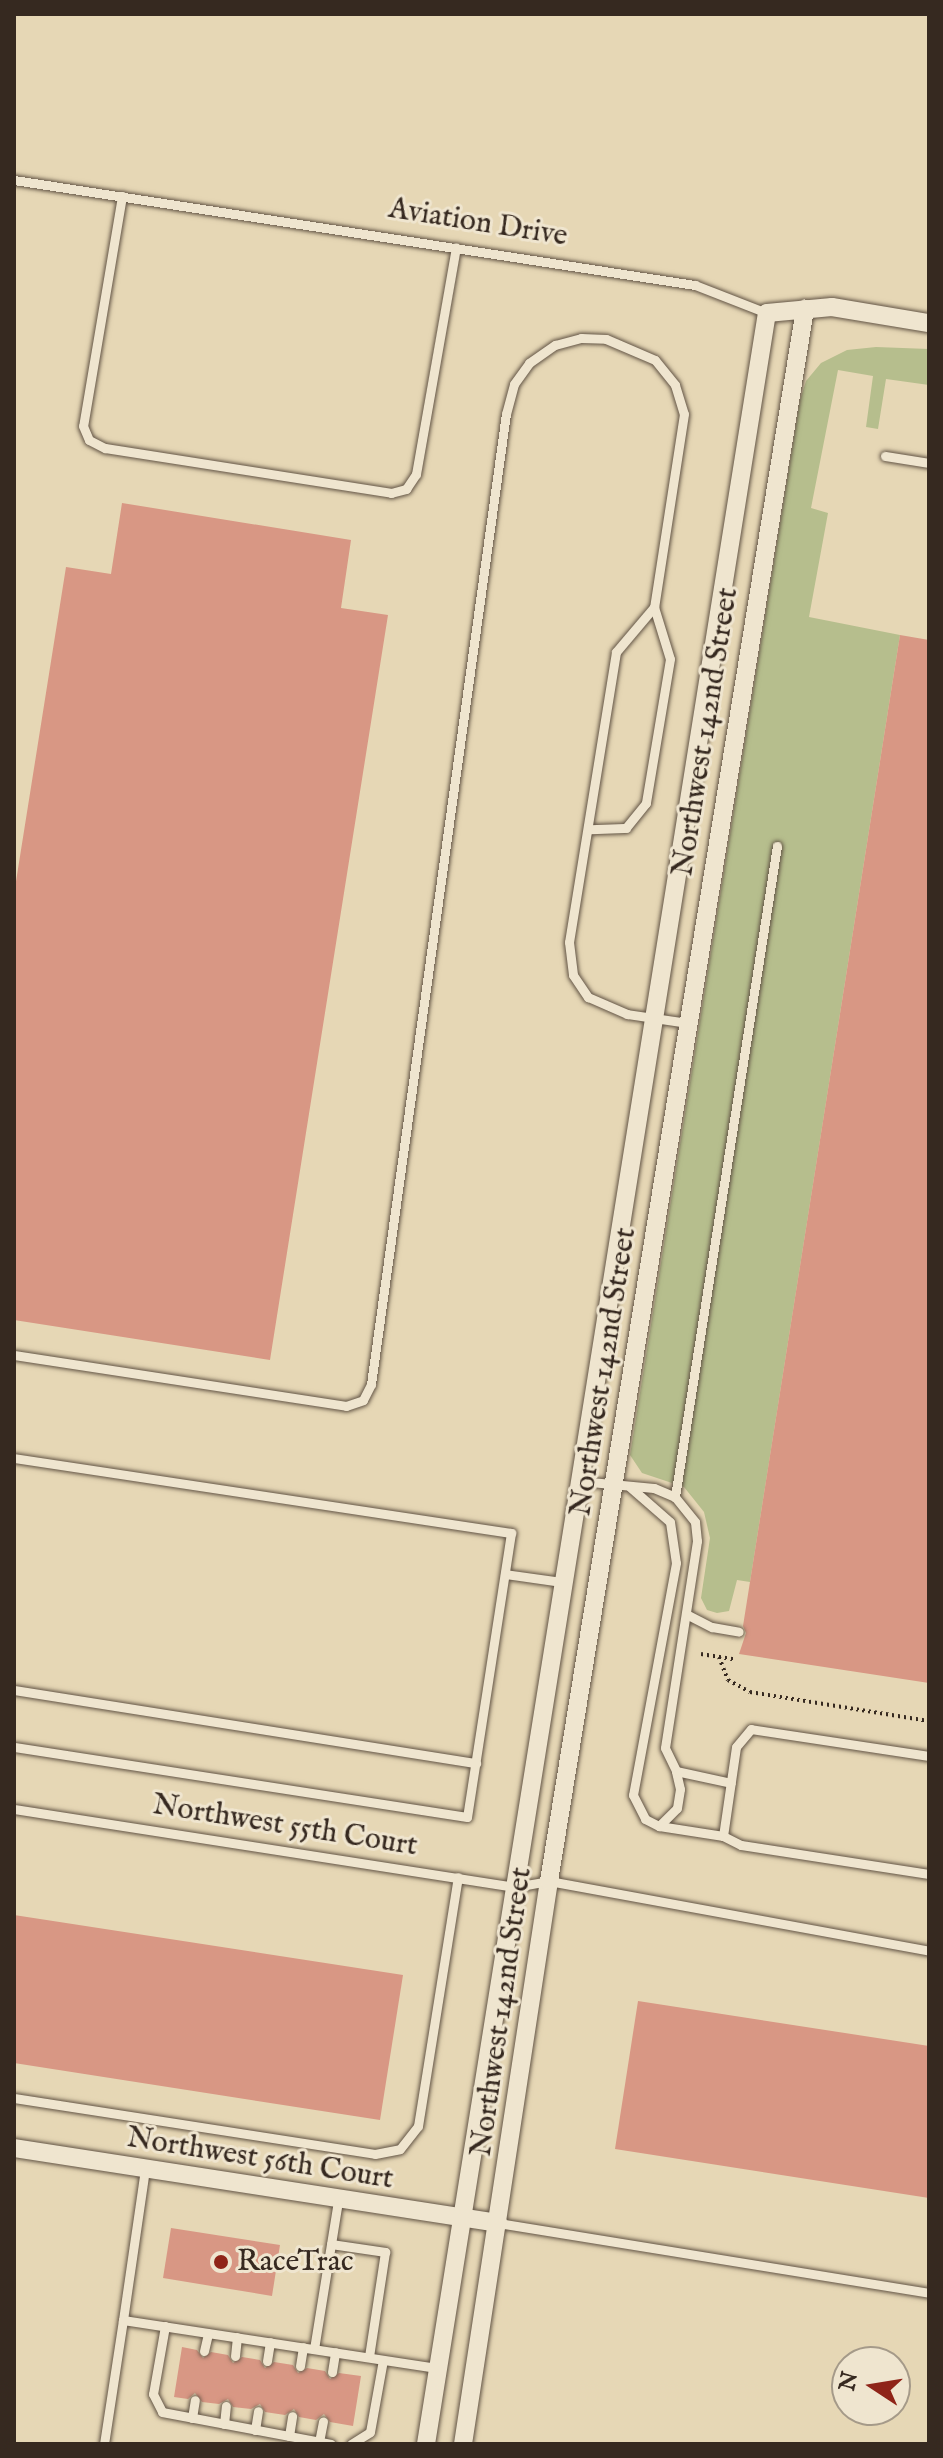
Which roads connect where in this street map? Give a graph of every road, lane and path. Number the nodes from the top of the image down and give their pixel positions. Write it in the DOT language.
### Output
graph roads {
  1 [pos="14,180"];
  2 [pos="122,196"];
  3 [pos="456,248"];
  4 [pos="805,309"];
  5 [pos="767,313"];
  6 [pos="929,323"];
  7 [pos="885,456"];
  8 [pos="929,463"];
  9 [pos="654,607"];
  10 [pos="588,829"];
  11 [pos="777,846"];
  12 [pos="652,1018"];
  13 [pos="688,1023"];
  14 [pos="14,1355"];
  15 [pos="14,1458"];
  16 [pos="580,1481"];
  17 [pos="622,1486"];
  18 [pos="675,1497"];
  19 [pos="505,1574"];
  20 [pos="562,1582"];
  21 [pos="686,1614"];
  22 [pos="739,1632"];
  23 [pos="701,1654"];
  24 [pos="719,1657"];
  25 [pos="734,1659"];
  26 [pos="14,1690"];
  27 [pos="929,1721"];
  28 [pos="14,1747"];
  29 [pos="929,1756"];
  30 [pos="476,1763"];
  31 [pos="676,1771"];
  32 [pos="731,1783"];
  33 [pos="14,1809"];
  34 [pos="659,1826"];
  35 [pos="723,1836"];
  36 [pos="929,1874"];
  37 [pos="458,1877"];
  38 [pos="549,1881"];
  39 [pos="515,1887"];
  40 [pos="929,1951"];
  41 [pos="14,2098"];
  42 [pos="14,2148"];
  43 [pos="145,2169"];
  44 [pos="338,2200"];
  45 [pos="462,2219"];
  46 [pos="498,2223"];
  47 [pos="331,2244"];
  48 [pos="929,2293"];
  49 [pos="123,2320"];
  50 [pos="165,2326"];
  51 [pos="208,2333"];
  52 [pos="237,2337"];
  53 [pos="270,2342"];
  54 [pos="308,2348"];
  55 [pos="204,2351"];
  56 [pos="335,2352"];
  57 [pos="235,2356"];
  58 [pos="369,2357"];
  59 [pos="383,2360"];
  60 [pos="267,2361"];
  61 [pos="300,2366"];
  62 [pos="438,2368"];
  63 [pos="332,2372"];
  64 [pos="195,2400"];
  65 [pos="226,2406"];
  66 [pos="258,2411"];
  67 [pos="292,2416"];
  68 [pos="192,2418"];
  69 [pos="323,2421"];
  70 [pos="224,2424"];
  71 [pos="255,2430"];
  72 [pos="289,2436"];
  73 [pos="319,2442"];
  74 [pos="104,2444"];
  75 [pos="331,2444"];
  76 [pos="351,2444"];
  77 [pos="426,2444"];
  78 [pos="463,2444"];
  1 -- 2 [label="lane, Aviation Drive"];
  2 -- 3 [label="lane, Aviation Drive"];
  2 -- 3 [label="lane"];
  3 -- 5 [label="lane, Aviation Drive"];
  4 -- 5 [label="street, Aviation Drive"];
  4 -- 6 [label="street, Aviation Drive"];
  4 -- 13 [label="street, Northwest 142nd Street"];
  5 -- 12 [label="street, Northwest 142nd Street"];
  7 -- 8 [label="lane"];
  9 -- 10 [label="lane"];
  9 -- 10 [label="lane"];
  9 -- 14 [label="lane"];
  10 -- 12 [label="lane"];
  11 -- 18 [label="lane"];
  12 -- 13 [label="lane"];
  12 -- 16 [label="street, Northwest 142nd Street"];
  13 -- 17 [label="street, Northwest 142nd Street"];
  15 -- 19 [label="lane"];
  16 -- 17 [label="lane"];
  16 -- 20 [label="street, Northwest 142nd Street"];
  17 -- 18 [label="lane"];
  17 -- 34 [label="lane"];
  17 -- 38 [label="street, Northwest 142nd Street"];
  18 -- 21 [label="lane"];
  19 -- 20 [label="lane"];
  19 -- 30 [label="lane"];
  20 -- 39 [label="street, Northwest 142nd Street"];
  21 -- 22 [label="lane"];
  21 -- 31 [label="lane"];
  23 -- 24 [label="path"];
  24 -- 25 [label="path"];
  24 -- 27 [label="path"];
  26 -- 30 [label="lane"];
  28 -- 30 [label="lane"];
  29 -- 32 [label="lane"];
  31 -- 32 [label="lane"];
  31 -- 34 [label="lane"];
  32 -- 35 [label="lane"];
  33 -- 37 [label="lane, Northwest 55th Court"];
  34 -- 35 [label="lane"];
  35 -- 36 [label="lane"];
  37 -- 39 [label="lane, Northwest 55th Court"];
  37 -- 41 [label="lane"];
  38 -- 39 [label="lane, Northwest 55th Court"];
  38 -- 40 [label="lane"];
  38 -- 46 [label="street, Northwest 142nd Street"];
  39 -- 45 [label="street, Northwest 142nd Street"];
  42 -- 43 [label="street, Northwest 56th Court"];
  43 -- 44 [label="street, Northwest 56th Court"];
  43 -- 49 [label="lane"];
  44 -- 45 [label="street, Northwest 56th Court"];
  44 -- 47 [label="lane"];
  45 -- 46 [label="street, Northwest 56th Court"];
  45 -- 62 [label="street, Northwest 142nd Street"];
  46 -- 48 [label="lane"];
  46 -- 78 [label="street, Northwest 142nd Street"];
  47 -- 54 [label="lane"];
  47 -- 58 [label="lane"];
  49 -- 50 [label="lane"];
  49 -- 74 [label="lane"];
  50 -- 51 [label="lane"];
  50 -- 68 [label="lane"];
  51 -- 52 [label="lane"];
  51 -- 55 [label="lane"];
  52 -- 53 [label="lane"];
  52 -- 57 [label="lane"];
  53 -- 54 [label="lane"];
  53 -- 60 [label="lane"];
  54 -- 56 [label="lane"];
  54 -- 61 [label="lane"];
  56 -- 58 [label="lane"];
  56 -- 63 [label="lane"];
  58 -- 59 [label="lane"];
  59 -- 62 [label="lane"];
  59 -- 76 [label="lane"];
  62 -- 77 [label="street, Northwest 142nd Street"];
  64 -- 68 [label="lane"];
  65 -- 70 [label="lane"];
  66 -- 71 [label="lane"];
  67 -- 72 [label="lane"];
  68 -- 70 [label="lane"];
  69 -- 73 [label="lane"];
  70 -- 71 [label="lane"];
  71 -- 72 [label="lane"];
  72 -- 73 [label="lane"];
  73 -- 75 [label="lane"];
}
